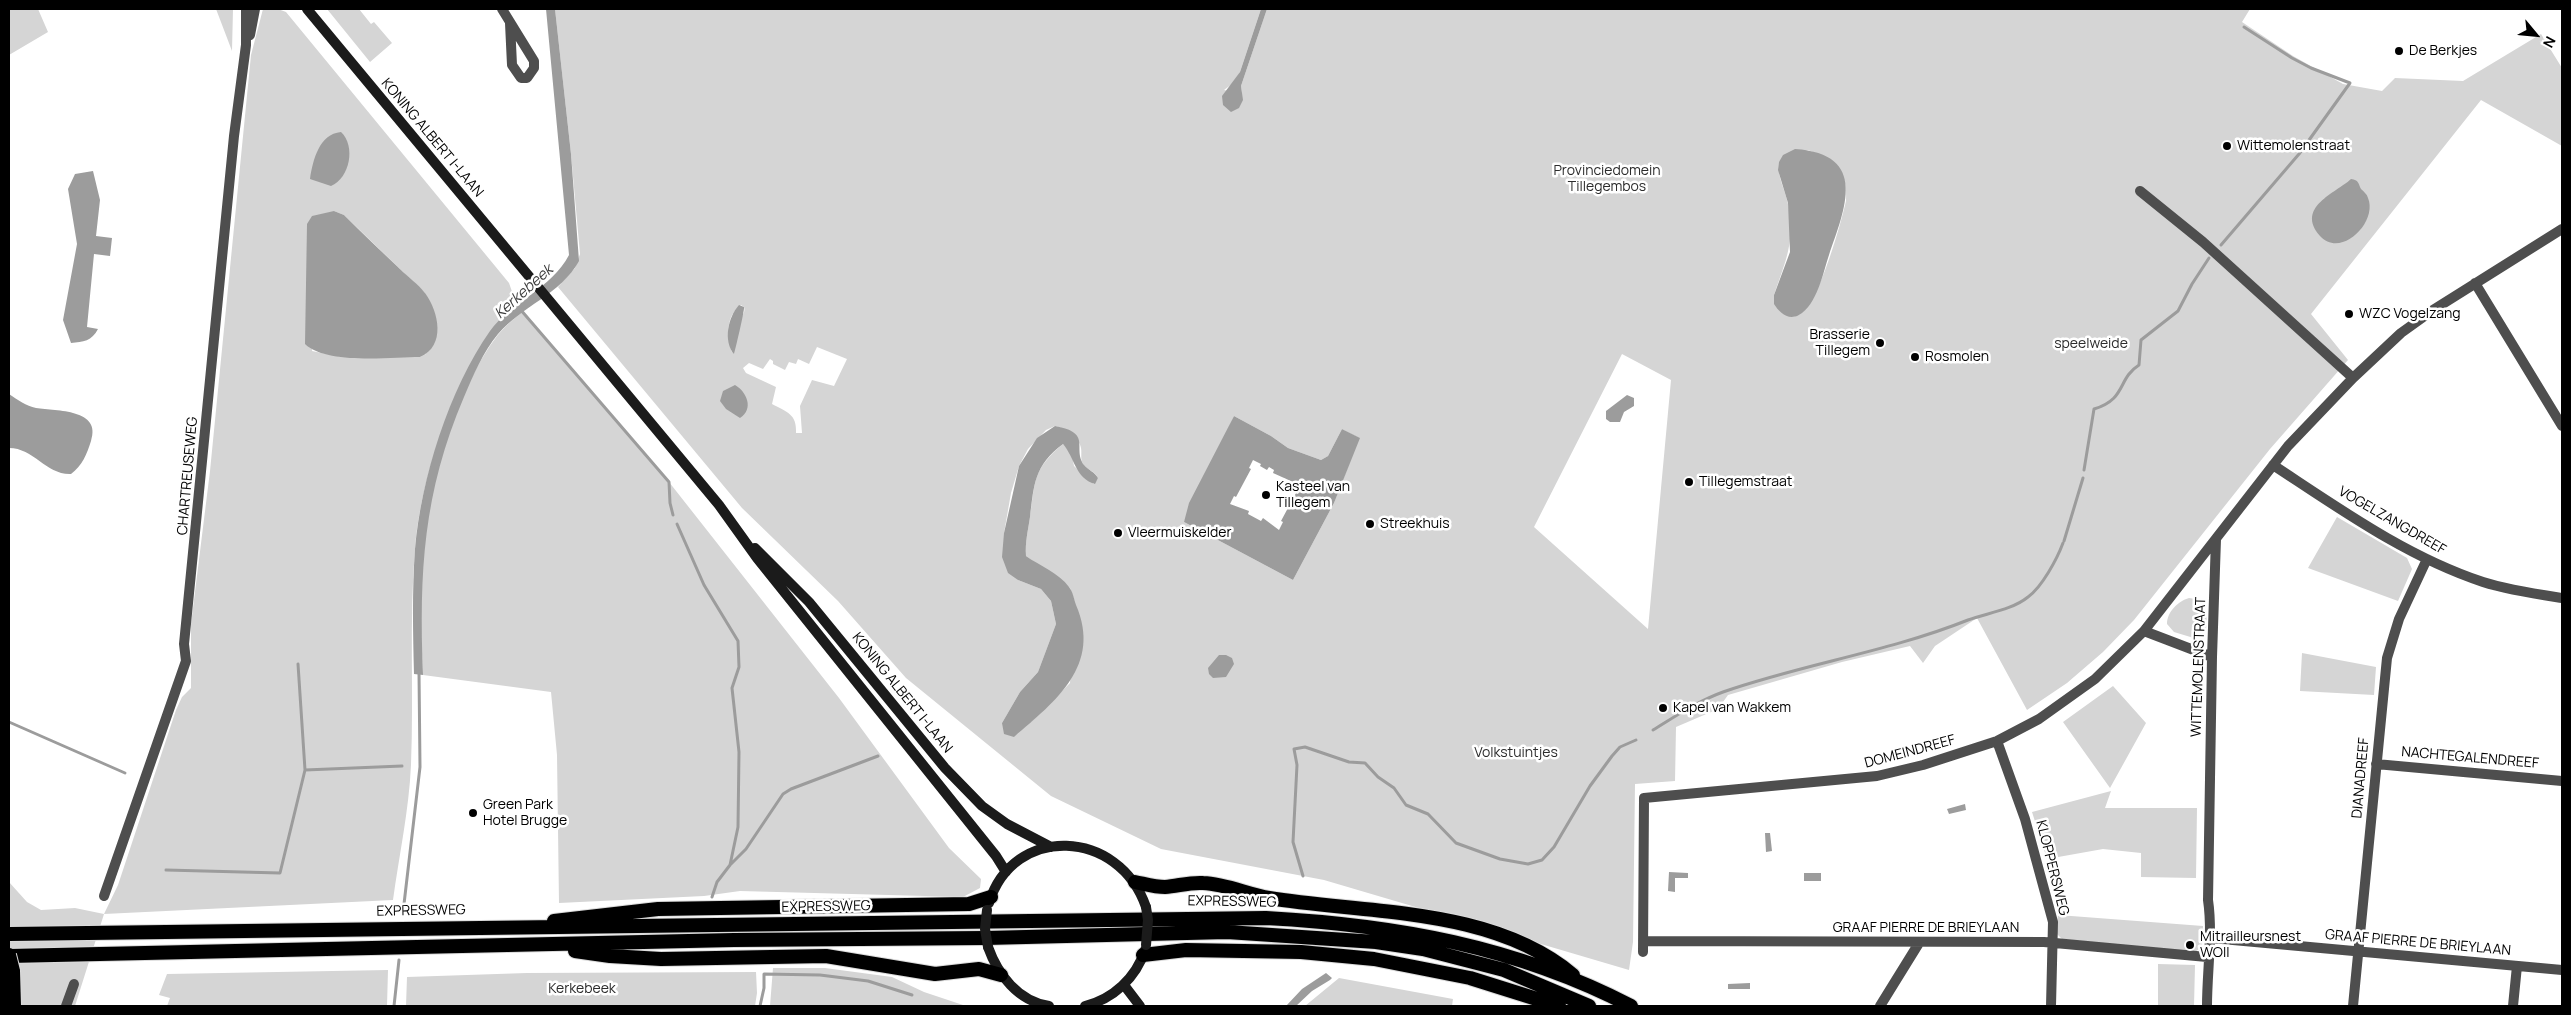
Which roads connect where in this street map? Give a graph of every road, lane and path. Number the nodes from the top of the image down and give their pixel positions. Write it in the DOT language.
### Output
graph roads {
  1 [pos="246,9"];
  2 [pos="255,9"];
  3 [pos="307,9"];
  4 [pos="502,9"];
  5 [pos="510,23"];
  6 [pos="246,45"];
  7 [pos="2140,191"];
  8 [pos="2562,230"];
  9 [pos="2475,283"];
  10 [pos="2353,378"];
  11 [pos="2562,426"];
  12 [pos="2273,465"];
  13 [pos="745,539"];
  14 [pos="2216,539"];
  15 [pos="2427,559"];
  16 [pos="2562,598"];
  17 [pos="2144,631"];
  18 [pos="2212,657"];
  19 [pos="1997,741"];
  20 [pos="2376,764"];
  21 [pos="2562,781"];
  22 [pos="1051,847"];
  23 [pos="1006,872"];
  24 [pos="1135,882"];
  25 [pos="104,896"];
  26 [pos="989,903"];
  27 [pos="517,926"];
  28 [pos="9,934"];
  29 [pos="2211,938"];
  30 [pos="1919,943"];
  31 [pos="2052,944"];
  32 [pos="540,945"];
  33 [pos="1643,947"];
  34 [pos="1145,950"];
  35 [pos="2358,950"];
  36 [pos="9,956"];
  37 [pos="2207,957"];
  38 [pos="2517,966"];
  39 [pos="2562,970"];
  40 [pos="1001,976"];
  41 [pos="1581,982"];
  42 [pos="74,984"];
  43 [pos="1124,985"];
  44 [pos="14,1006"];
  45 [pos="66,1006"];
  46 [pos="1049,1006"];
  47 [pos="1085,1006"];
  48 [pos="1140,1006"];
  49 [pos="1560,1006"];
  50 [pos="1589,1006"];
  51 [pos="1631,1006"];
  52 [pos="1880,1006"];
  53 [pos="2051,1006"];
  54 [pos="2207,1006"];
  55 [pos="2353,1006"];
  56 [pos="2513,1006"];
  1 -- 6 [label="street, CHARTREUSEWEG"];
  2 -- 6 [label="street, CHARTREUSEWEG"];
  3 -- 13 [label="main road, KONING ALBERT I-LAAN"];
  4 -- 5 [label="street"];
  5 -- 5 [label="street"];
  6 -- 25 [label="street, CHARTREUSEWEG"];
  7 -- 10 [label="street"];
  8 -- 9 [label="street"];
  9 -- 10 [label="street"];
  9 -- 11 [label="street"];
  10 -- 12 [label="street"];
  12 -- 14 [label="street"];
  12 -- 15 [label="street, VOGELZANGDREEF"];
  13 -- 22 [label="main road, KONING ALBERT I-LAAN"];
  13 -- 23 [label="main road, KONING ALBERT I-LAAN"];
  14 -- 17 [label="street, DOMEINDREEF"];
  14 -- 18 [label="street, WITTEMOLENSTRAAT"];
  15 -- 16 [label="street, VOGELZANGDREEF"];
  15 -- 20 [label="street, DIANADREEF"];
  17 -- 18 [label="street"];
  17 -- 19 [label="street, DOMEINDREEF"];
  18 -- 29 [label="street, WITTEMOLENSTRAAT"];
  19 -- 31 [label="street, KLOPPERSWEG"];
  19 -- 33 [label="street, DOMEINDREEF"];
  20 -- 21 [label="street, NACHTEGALENDREEF"];
  20 -- 35 [label="street, DIANADREEF"];
  22 -- 23 [label="main road, KONING ALBERT I-LAAN"];
  22 -- 24 [label="main road, KONING ALBERT I-LAAN"];
  23 -- 26 [label="main road, KONING ALBERT I-LAAN"];
  24 -- 34 [label="main road, KONING ALBERT I-LAAN, bridge"];
  24 -- 41 [label="highway"];
  26 -- 27 [label="highway"];
  26 -- 40 [label="main road, bridge"];
  27 -- 28 [label="highway, EXPRESSWEG"];
  27 -- 41 [label="highway, EXPRESSWEG"];
  29 -- 35 [label="street, GRAAF PIERRE DE BRIEYLAAN"];
  29 -- 37 [label="street, WITTEMOLENSTRAAT"];
  30 -- 31 [label="street, GRAAF PIERRE DE BRIEYLAAN"];
  30 -- 33 [label="street, GRAAF PIERRE DE BRIEYLAAN"];
  30 -- 52 [label="street"];
  31 -- 37 [label="street, GRAAF PIERRE DE BRIEYLAAN"];
  31 -- 53 [label="street, KLOPPERSWEG"];
  32 -- 36 [label="highway"];
  32 -- 40 [label="highway"];
  32 -- 50 [label="highway"];
  34 -- 43 [label="main road, KONING ALBERT I-LAAN"];
  34 -- 49 [label="highway"];
  35 -- 38 [label="street, GRAAF PIERRE DE BRIEYLAAN"];
  35 -- 55 [label="street, DIANADREEF"];
  36 -- 44 [label="highway, bridge"];
  37 -- 54 [label="street, WITTEMOLENSTRAAT"];
  38 -- 39 [label="street, GRAAF PIERRE DE BRIEYLAAN"];
  38 -- 56 [label="street"];
  40 -- 46 [label="main road"];
  41 -- 51 [label="highway, EXPRESSWEG"];
  42 -- 45 [label="street"];
  43 -- 47 [label="main road, KONING ALBERT I-LAAN"];
  43 -- 48 [label="main road"];
}
